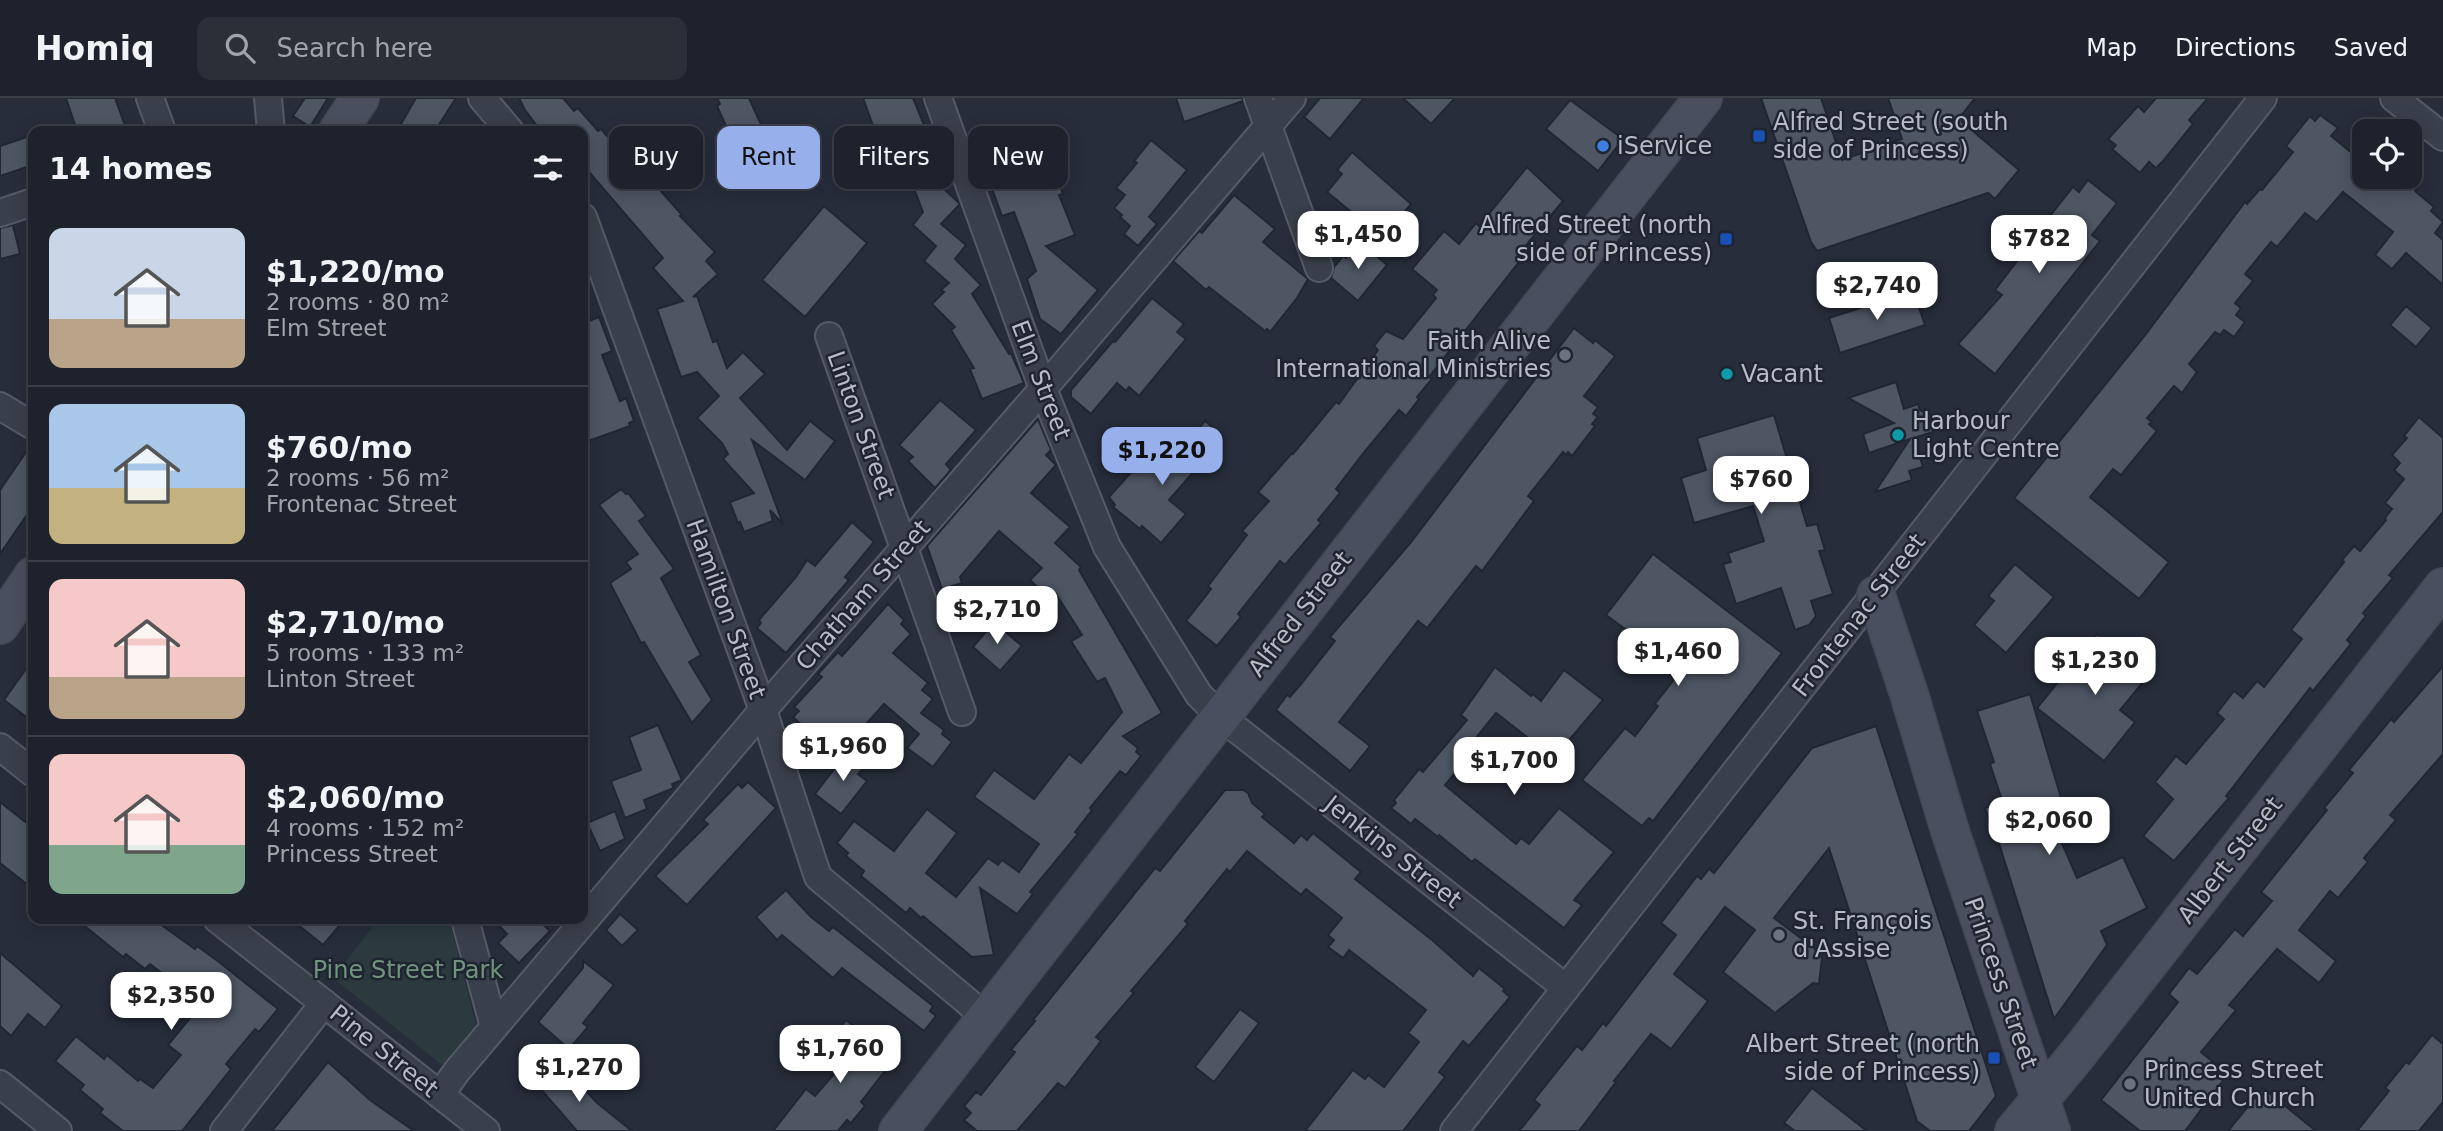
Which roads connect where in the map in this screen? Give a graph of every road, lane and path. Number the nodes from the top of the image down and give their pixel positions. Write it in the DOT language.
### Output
graph roads {
  1 [pos="150,98"];
  2 [pos="268,98"];
  3 [pos="360,98"];
  4 [pos="482,98"];
  5 [pos="938,98"];
  6 [pos="1258,98"];
  7 [pos="1292,98"];
  8 [pos="1703,98"];
  9 [pos="2263,98"];
  10 [pos="2394,98"];
  11 [pos="160,126"];
  12 [pos="271,126"];
  13 [pos="341,126"];
  14 [pos="506,126"];
  15 [pos="1268,126"];
  16 [pos="2443,137"];
  17 [pos="28,204"];
  18 [pos="0,213"];
  19 [pos="588,231"];
  20 [pos="1319,268"];
  21 [pos="828,336"];
  22 [pos="1043,389"];
  23 [pos="0,406"];
  24 [pos="28,423"];
  25 [pos="905,547"];
  26 [pos="28,583"];
  27 [pos="2443,587"];
  28 [pos="1876,595"];
  29 [pos="0,625"];
  30 [pos="763,710"];
  31 [pos="962,712"];
  32 [pos="1221,716"];
  33 [pos="0,747"];
  34 [pos="28,770"];
  35 [pos="588,916"];
  36 [pos="223,924"];
  37 [pos="466,924"];
  38 [pos="581,924"];
  39 [pos="1566,988"];
  40 [pos="324,1003"];
  41 [pos="985,1018"];
  42 [pos="494,1027"];
  43 [pos="0,1084"];
  44 [pos="440,1095"];
  45 [pos="2046,1115"];
  46 [pos="58,1131"];
  47 [pos="224,1131"];
  48 [pos="486,1131"];
  49 [pos="898,1131"];
  50 [pos="1454,1131"];
  51 [pos="2014,1131"];
  1 -- 11 [label="street"];
  2 -- 12 [label="street"];
  3 -- 13 [label="street"];
  4 -- 14 [label="street"];
  5 -- 22 [label="street, Elm Street"];
  6 -- 15 [label="street"];
  7 -- 15 [label="street, Chatham Street"];
  8 -- 32 [label="street, Alfred Street"];
  9 -- 28 [label="street, Frontenac Street"];
  10 -- 16 [label="street"];
  15 -- 20 [label="street"];
  15 -- 22 [label="street, Chatham Street"];
  17 -- 18 [label="street"];
  19 -- 30 [label="street, Hamilton Street"];
  21 -- 25 [label="street, Linton Street"];
  22 -- 25 [label="street, Chatham Street"];
  22 -- 32 [label="street, Elm Street"];
  23 -- 24 [label="street"];
  25 -- 30 [label="street, Chatham Street"];
  25 -- 31 [label="street, Linton Street"];
  26 -- 29 [label="street"];
  27 -- 45 [label="street, Albert Street"];
  28 -- 39 [label="street, Frontenac Street"];
  28 -- 45 [label="street, Princess Street"];
  30 -- 35 [label="street, Chatham Street"];
  30 -- 41 [label="street, Hamilton Street"];
  32 -- 39 [label="street, Jenkins Street"];
  32 -- 41 [label="street, Alfred Street"];
  33 -- 34 [label="street"];
  36 -- 40 [label="street, Pine Street"];
  37 -- 42 [label="street"];
  38 -- 42 [label="street, Chatham Street"];
  39 -- 50 [label="street, Frontenac Street"];
  40 -- 44 [label="street, Pine Street"];
  40 -- 47 [label="street"];
  41 -- 49 [label="street, Alfred Street"];
  42 -- 44 [label="street, Chatham Street"];
  43 -- 46 [label="street"];
  44 -- 48 [label="street, Pine Street"];
  45 -- 51 [label="street, Albert Street"];
}
